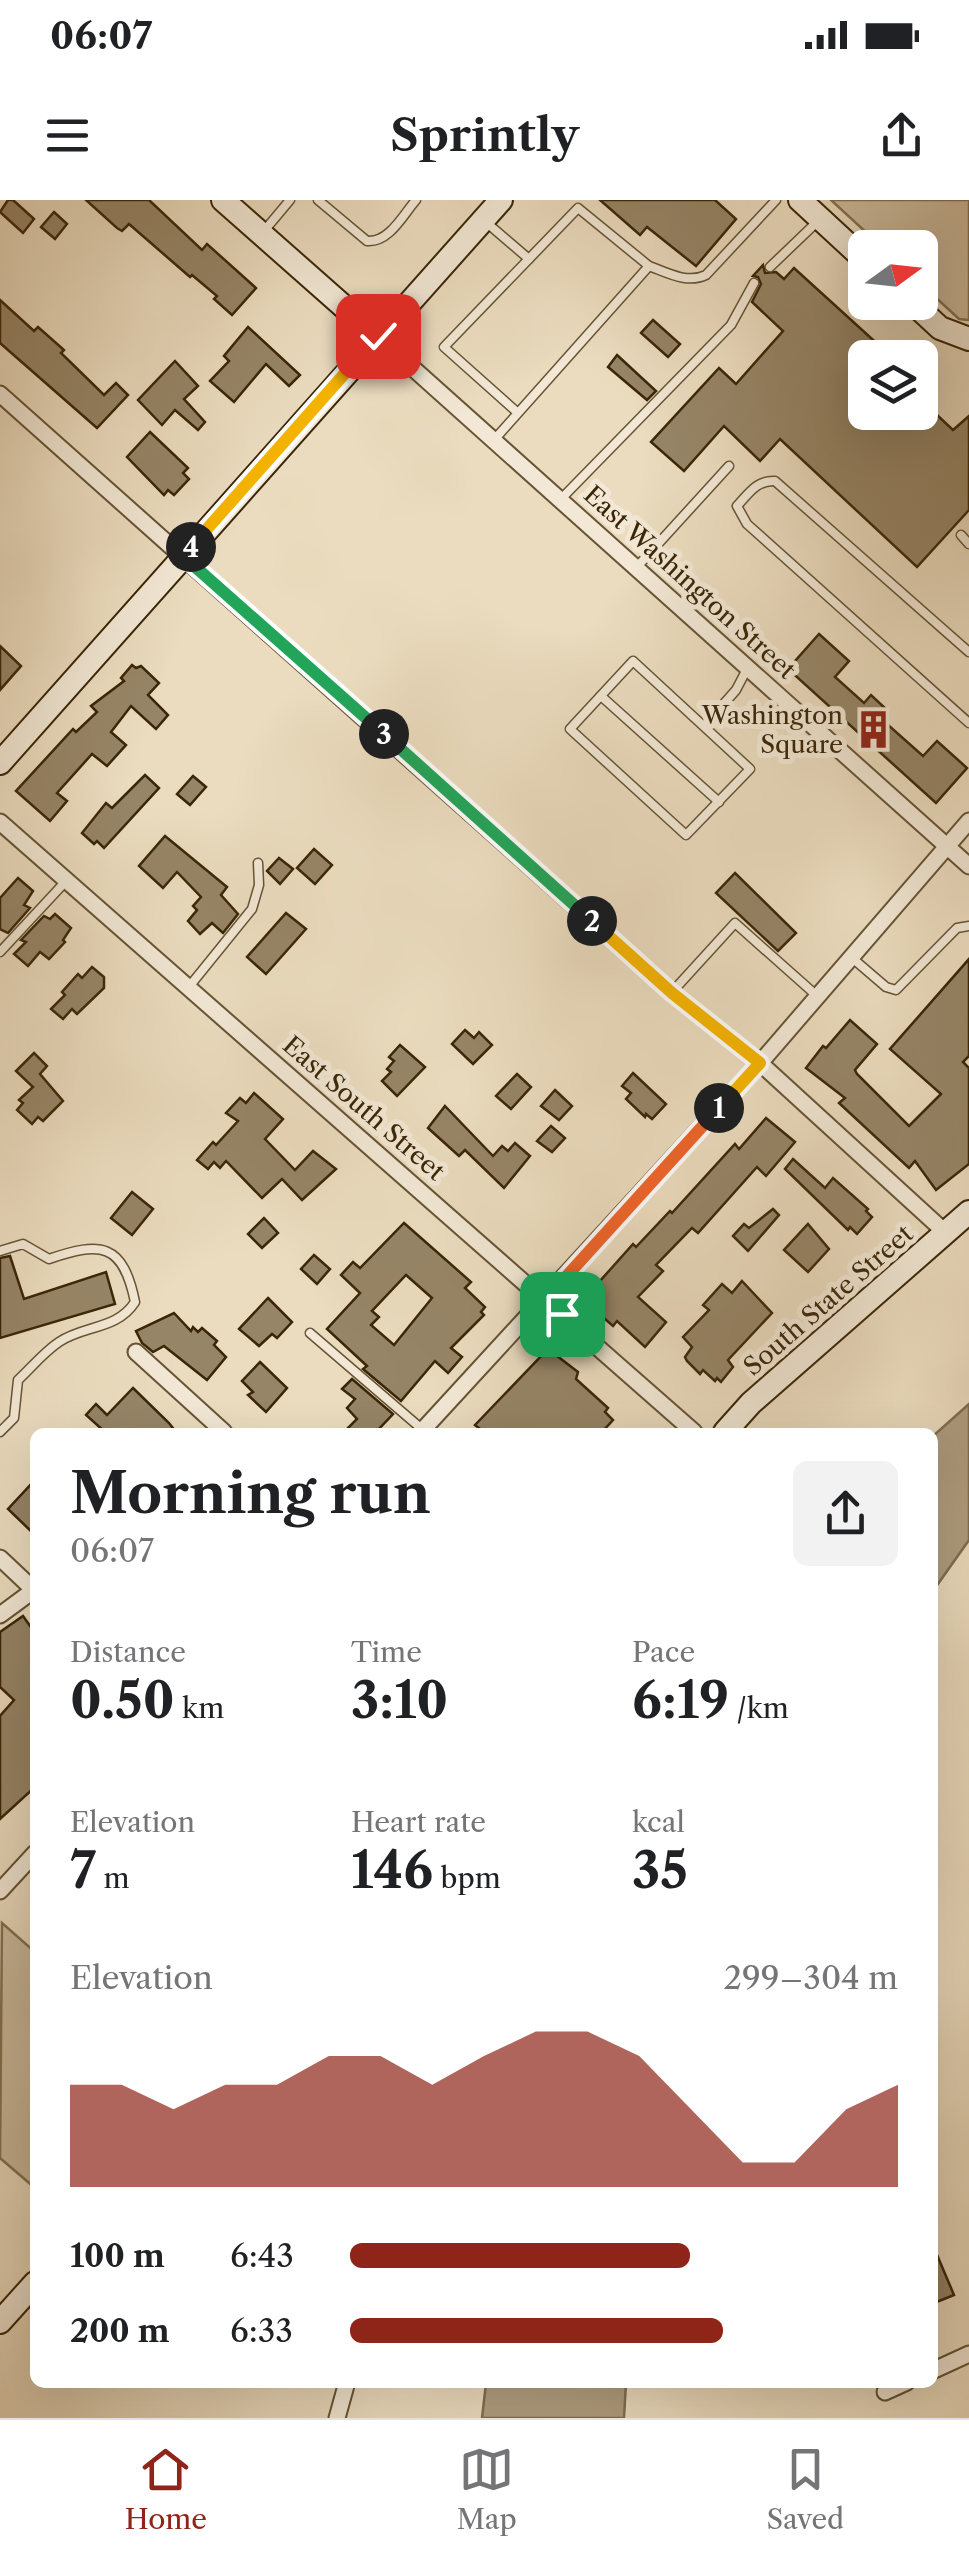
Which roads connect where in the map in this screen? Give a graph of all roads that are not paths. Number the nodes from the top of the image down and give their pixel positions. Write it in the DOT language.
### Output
graph roads {
  1 [pos="223,200"];
  2 [pos="290,200"];
  3 [pos="318,200"];
  4 [pos="416,200"];
  5 [pos="501,200"];
  6 [pos="776,200"];
  7 [pos="800,200"];
  8 [pos="820,218"];
  9 [pos="483,220"];
  10 [pos="261,234"];
  11 [pos="848,244"];
  12 [pos="529,259"];
  13 [pos="649,266"];
  14 [pos="770,267"];
  15 [pos="754,284"];
  16 [pos="931,320"];
  17 [pos="378,336"];
  18 [pos="969,339"];
  19 [pos="0,394"];
  20 [pos="518,413"];
  21 [pos="494,440"];
  22 [pos="729,466"];
  23 [pos="560,500"];
  24 [pos="960,535"];
  25 [pos="969,544"];
  26 [pos="183,556"];
  27 [pos="636,568"];
  28 [pos="969,652"];
  29 [pos="747,668"];
  30 [pos="602,696"];
  31 [pos="969,723"];
  32 [pos="705,725"];
  33 [pos="0,763"];
  34 [pos="718,802"];
  35 [pos="969,821"];
  36 [pos="0,822"];
  37 [pos="946,845"];
  38 [pos="258,863"];
  39 [pos="969,866"];
  40 [pos="66,880"];
  41 [pos="969,926"];
  42 [pos="0,952"];
  43 [pos="850,956"];
  44 [pos="188,988"];
  45 [pos="672,993"];
  46 [pos="816,995"];
  47 [pos="760,1063"];
  48 [pos="969,1212"];
  49 [pos="946,1233"];
  50 [pos="0,1251"];
  51 [pos="545,1300"];
  52 [pos="310,1334"];
  53 [pos="136,1352"];
  54 [pos="220,1428"];
  55 [pos="419,1428"];
  56 [pos="425,1428"];
  57 [pos="689,1428"];
  58 [pos="729,1428"];
  59 [pos="0,1432"];
  60 [pos="0,1558"];
  61 [pos="30,1585"];
  62 [pos="30,1594"];
  63 [pos="0,1615"];
  64 [pos="30,1858"];
  65 [pos="0,1891"];
  66 [pos="30,2289"];
  67 [pos="0,2322"];
  68 [pos="969,2354"];
  69 [pos="938,2368"];
  70 [pos="345,2388"];
  71 [pos="893,2388"];
  72 [pos="885,2392"];
  73 [pos="337,2418"];
  1 -- 10 [label="street"];
  2 -- 10 [label="lane"];
  3 -- 4 [label="lane"];
  5 -- 9 [label="street"];
  6 -- 13 [label="lane"];
  7 -- 8 [label="street"];
  8 -- 11 [label="street"];
  8 -- 14 [label="lane"];
  9 -- 12 [label="lane"];
  9 -- 17 [label="street"];
  10 -- 17 [label="street"];
  12 -- 13 [label="lane"];
  12 -- 20 [label="lane"];
  13 -- 20 [label="lane"];
  15 -- 23 [label="lane"];
  16 -- 18 [label="street"];
  17 -- 21 [label="street, East Washington Street"];
  17 -- 26 [label="street"];
  19 -- 26 [label="street"];
  20 -- 21 [label="lane"];
  21 -- 23 [label="street, East Washington Street"];
  22 -- 27 [label="lane"];
  23 -- 27 [label="street, East Washington Street"];
  24 -- 25 [label="lane"];
  26 -- 33 [label="street"];
  26 -- 45 [label="street"];
  27 -- 29 [label="street, East Washington Street"];
  28 -- 31 [label="lane"];
  29 -- 32 [label="lane"];
  29 -- 37 [label="street, East Washington Street"];
  30 -- 32 [label="lane"];
  30 -- 34 [label="lane"];
  30 -- 34 [label="lane"];
  32 -- 34 [label="lane"];
  35 -- 37 [label="street"];
  36 -- 40 [label="street, East South Street"];
  37 -- 39 [label="street, East Washington Street"];
  37 -- 43 [label="street"];
  38 -- 44 [label="lane"];
  40 -- 42 [label="lane"];
  40 -- 44 [label="street, East South Street"];
  41 -- 43 [label="lane"];
  43 -- 46 [label="street"];
  44 -- 51 [label="street, East South Street"];
  45 -- 46 [label="lane"];
  45 -- 47 [label="street"];
  46 -- 47 [label="street"];
  47 -- 49 [label="street"];
  47 -- 51 [label="street"];
  48 -- 49 [label="street, South State Street"];
  49 -- 58 [label="street, South State Street"];
  50 -- 59 [label="lane"];
  51 -- 56 [label="street"];
  51 -- 57 [label="street, East South Street"];
  52 -- 55 [label="lane"];
  53 -- 54 [label="street"];
  60 -- 61 [label="street"];
  62 -- 63 [label="street"];
  64 -- 65 [label="street"];
  66 -- 67 [label="street"];
  68 -- 69 [label="street"];
  70 -- 73 [label="street"];
  71 -- 72 [label="street"];
}
